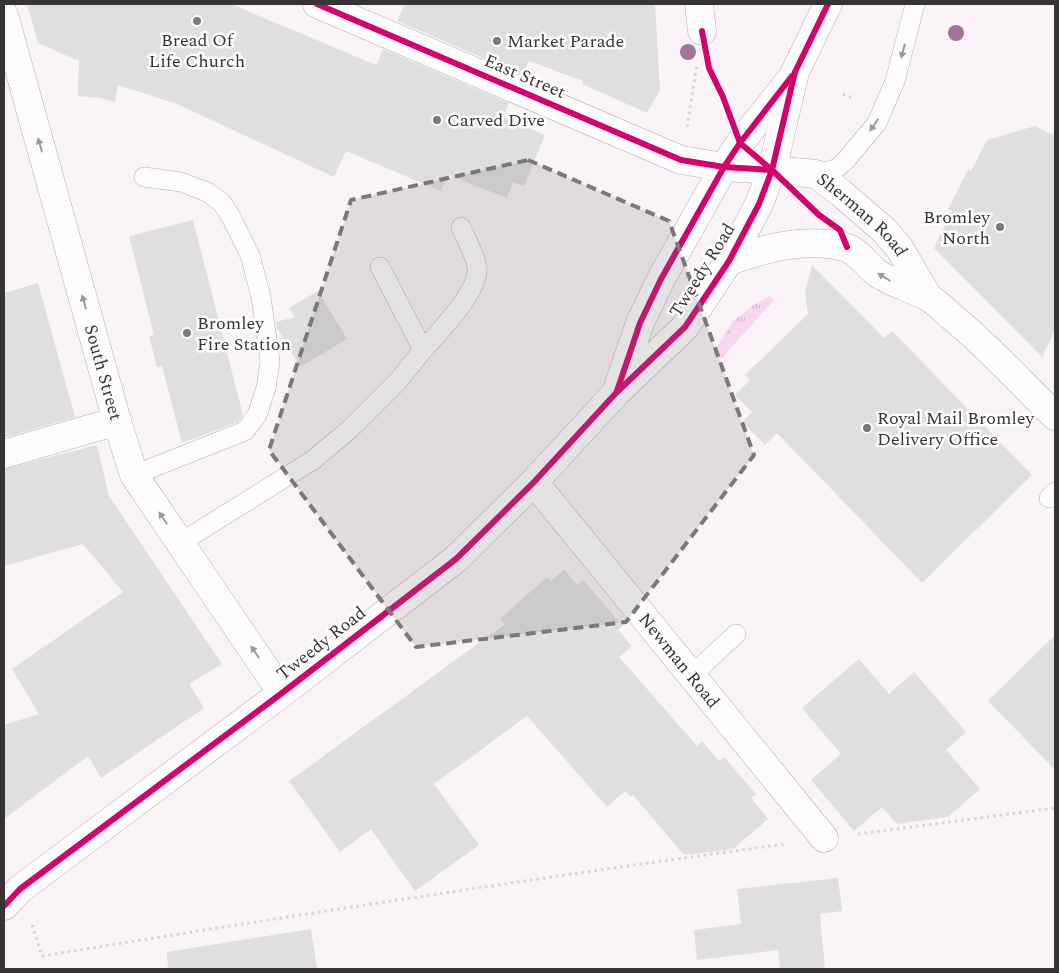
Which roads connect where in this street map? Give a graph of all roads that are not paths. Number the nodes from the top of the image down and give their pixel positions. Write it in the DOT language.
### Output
graph roads {
  1 [pos="317,4"];
  2 [pos="699,4"];
  3 [pos="828,4"];
  4 [pos="915,4"];
  5 [pos="4,15"];
  6 [pos="702,31"];
  7 [pos="795,72"];
  8 [pos="724,167"];
  9 [pos="772,170"];
  10 [pos="816,174"];
  11 [pos="144,177"];
  12 [pos="461,227"];
  13 [pos="730,261"];
  14 [pos="380,267"];
  15 [pos="928,297"];
  16 [pos="423,350"];
  17 [pos="616,393"];
  18 [pos="1055,416"];
  19 [pos="117,421"];
  20 [pos="4,454"];
  21 [pos="134,475"];
  22 [pos="534,482"];
  23 [pos="180,543"];
  24 [pos="736,634"];
  25 [pos="692,675"];
  26 [pos="282,693"];
  27 [pos="824,838"];
  28 [pos="9,896"];
  1 -- 8 [label="street, East Street"];
  2 -- 6 [label="street"];
  3 -- 7 [label="street, Tweedy Road"];
  4 -- 10 [label="lane, one-way"];
  19 -- 5 [label="street, South Street, one-way"];
  7 -- 8 [label="street, Tweedy Road"];
  7 -- 9 [label="street, Tweedy Road"];
  8 -- 9 [label="street"];
  8 -- 17 [label="street, Tweedy Road"];
  9 -- 10 [label="street, Sherman Road"];
  9 -- 13 [label="street, Tweedy Road"];
  10 -- 15 [label="street, Sherman Road"];
  11 -- 21 [label="lane"];
  12 -- 16 [label="lane"];
  15 -- 13 [label="street, Sherman Road, one-way"];
  13 -- 17 [label="street, Tweedy Road"];
  14 -- 16 [label="lane"];
  15 -- 18 [label="street, Sherman Road"];
  16 -- 23 [label="lane"];
  17 -- 22 [label="street, Tweedy Road"];
  19 -- 20 [label="street"];
  19 -- 21 [label="street, South Street"];
  23 -- 21 [label="street, South Street, one-way"];
  22 -- 25 [label="street, Newman Road"];
  22 -- 26 [label="street, Tweedy Road"];
  26 -- 23 [label="street, South Street, one-way"];
  24 -- 25 [label="lane"];
  25 -- 27 [label="street, Newman Road"];
  26 -- 28 [label="street, Tweedy Road"];
}
